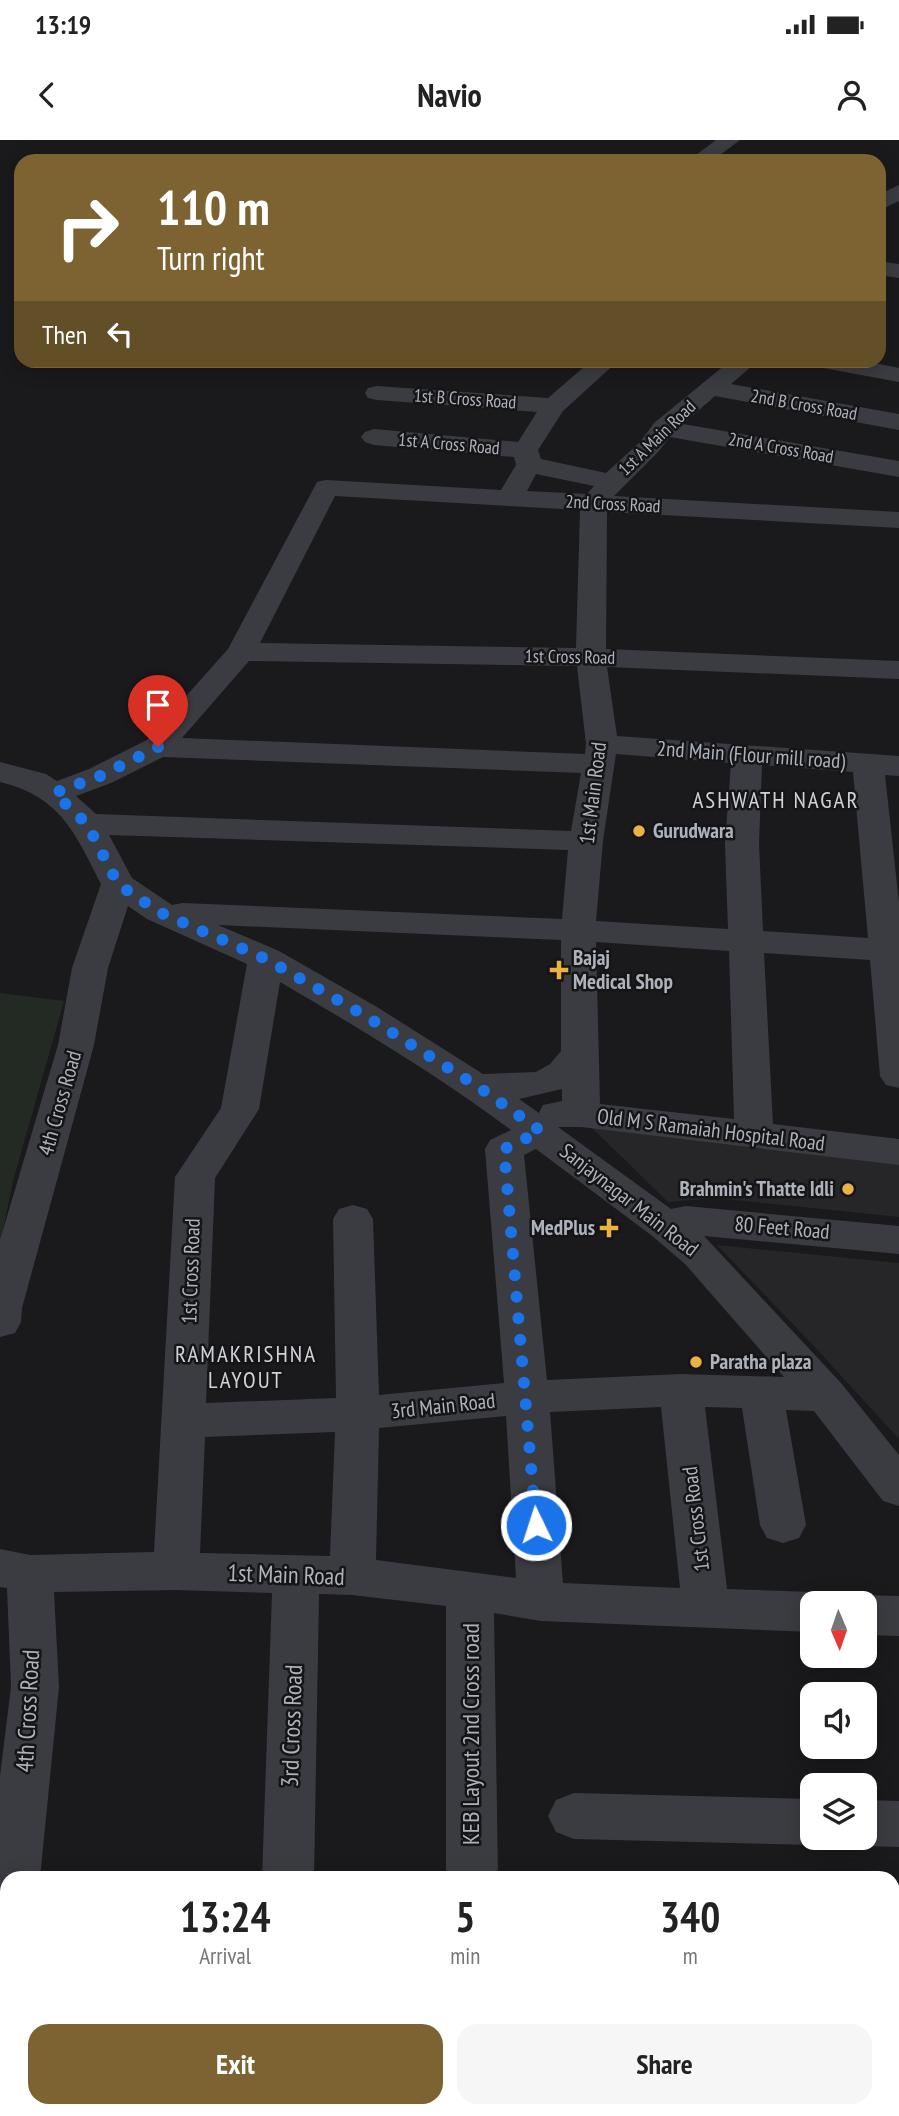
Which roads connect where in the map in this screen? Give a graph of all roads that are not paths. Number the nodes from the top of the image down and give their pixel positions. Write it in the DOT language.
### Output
graph roads {
  1 [pos="730,140"];
  2 [pos="709,154"];
  3 [pos="598,368"];
  4 [pos="736,368"];
  5 [pos="861,368"];
  6 [pos="899,375"];
  7 [pos="710,388"];
  8 [pos="377,393"];
  9 [pos="554,406"];
  10 [pos="899,422"];
  11 [pos="663,428"];
  12 [pos="374,437"];
  13 [pos="527,458"];
  14 [pos="899,468"];
  15 [pos="603,492"];
  16 [pos="509,498"];
  17 [pos="899,520"];
  18 [pos="241,652"];
  19 [pos="591,657"];
  20 [pos="899,670"];
  21 [pos="158,747"];
  22 [pos="600,754"];
  23 [pos="747,755"];
  24 [pos="883,764"];
  25 [pos="0,772"];
  26 [pos="54,793"];
  27 [pos="87,824"];
  28 [pos="586,841"];
  29 [pos="118,884"];
  30 [pos="159,912"];
  31 [pos="578,930"];
  32 [pos="748,940"];
  33 [pos="893,951"];
  34 [pos="266,959"];
  35 [pos="579,1054"];
  36 [pos="899,1076"];
  37 [pos="477,1086"];
  38 [pos="581,1114"];
  39 [pos="532,1125"];
  40 [pos="754,1136"];
  41 [pos="899,1152"];
  42 [pos="353,1219"];
  43 [pos="665,1225"];
  44 [pos="899,1240"];
  45 [pos="0,1322"];
  46 [pos="681,1390"];
  47 [pos="761,1393"];
  48 [pos="826,1395"];
  49 [pos="527,1397"];
  50 [pos="359,1414"];
  51 [pos="185,1421"];
  52 [pos="899,1488"];
  53 [pos="783,1525"];
  54 [pos="15,1571"];
  55 [pos="176,1571"];
  56 [pos="296,1575"];
  57 [pos="352,1576"];
  58 [pos="470,1590"];
  59 [pos="541,1602"];
  60 [pos="706,1607"];
  61 [pos="800,1611"];
  62 [pos="877,1615"];
  63 [pos="899,1616"];
  64 [pos="573,1816"];
  65 [pos="800,1822"];
  66 [pos="877,1823"];
  67 [pos="899,1824"];
  68 [pos="15,1871"];
  69 [pos="288,1871"];
  70 [pos="472,1871"];
  1 -- 2 [label="street"];
  3 -- 9 [label="street"];
  4 -- 7 [label="street, 1st A Main Road"];
  5 -- 6 [label="street"];
  7 -- 10 [label="street, 2nd B Cross Road"];
  7 -- 11 [label="street, 1st A Main Road"];
  8 -- 9 [label="street, 1st B Cross Road"];
  9 -- 13 [label="street"];
  11 -- 14 [label="street, 2nd A Cross Road"];
  11 -- 15 [label="street, 1st A Main Road"];
  12 -- 13 [label="street, 1st A Cross Road"];
  13 -- 15 [label="street, 1st A Cross Road"];
  13 -- 16 [label="street"];
  15 -- 16 [label="street, 2nd Cross Road"];
  15 -- 17 [label="street, 2nd Cross Road"];
  15 -- 19 [label="street"];
  16 -- 18 [label="street, 2nd Cross Road"];
  18 -- 19 [label="street, 1st Cross Road"];
  18 -- 21 [label="street"];
  19 -- 20 [label="street, 1st Cross Road"];
  19 -- 22 [label="street, 1st Main Road"];
  21 -- 22 [label="street, 2nd Main (Flour mill road)"];
  21 -- 26 [label="street"];
  22 -- 23 [label="street, 2nd Main (Flour mill road)"];
  22 -- 28 [label="street, 1st Main Road"];
  23 -- 24 [label="street, 2nd Main (Flour mill road)"];
  23 -- 32 [label="street"];
  24 -- 33 [label="street"];
  25 -- 26 [label="street, Sanjaynagar Main Road"];
  26 -- 27 [label="street, Sanjaynagar Main Road"];
  27 -- 28 [label="street"];
  27 -- 29 [label="street, Sanjaynagar Main Road"];
  28 -- 31 [label="street, 1st Main Road"];
  29 -- 30 [label="street, Sanjaynagar Main Road"];
  29 -- 45 [label="street, 4th Cross Road"];
  30 -- 31 [label="street"];
  30 -- 34 [label="street, Sanjaynagar Main Road"];
  31 -- 32 [label="street"];
  31 -- 35 [label="street"];
  32 -- 33 [label="street"];
  32 -- 40 [label="street"];
  33 -- 36 [label="street"];
  34 -- 37 [label="street, Sanjaynagar Main Road"];
  34 -- 51 [label="street, 1st Cross Road"];
  35 -- 37 [label="street"];
  35 -- 38 [label="street"];
  37 -- 39 [label="street, Sanjaynagar Main Road"];
  38 -- 39 [label="street, Old M S Ramaiah Hospital Road"];
  38 -- 40 [label="street, Old M S Ramaiah Hospital Road"];
  39 -- 43 [label="street, Sanjaynagar Main Road"];
  39 -- 49 [label="street, Old M S Ramaiah Hospital Road"];
  40 -- 41 [label="street, Old M S Ramaiah Hospital Road"];
  42 -- 50 [label="street"];
  43 -- 44 [label="street, 80 Feet Road"];
  43 -- 48 [label="street, Sanjaynagar Main Road"];
  46 -- 47 [label="street, 3rd Main Road"];
  46 -- 49 [label="street, 3rd Main Road"];
  46 -- 60 [label="street, 1st Cross Road"];
  47 -- 48 [label="street, 3rd Main Road"];
  47 -- 53 [label="street"];
  48 -- 52 [label="street, Sanjaynagar Main Road"];
  49 -- 50 [label="street, 3rd Main Road"];
  49 -- 59 [label="street"];
  50 -- 51 [label="street, 3rd Main Road"];
  50 -- 57 [label="street"];
  51 -- 55 [label="street, 1st Cross Road"];
  54 -- 55 [label="street, 1st Main Road"];
  54 -- 68 [label="street, 4th Cross Road"];
  55 -- 56 [label="street, 1st Main Road"];
  56 -- 57 [label="street, 1st Main Road"];
  56 -- 69 [label="street, 3rd Cross Road"];
  57 -- 58 [label="street, 1st Main Road"];
  58 -- 59 [label="street, 1st Main Road"];
  58 -- 70 [label="street, KEB Layout 2nd Cross road"];
  59 -- 60 [label="street, 1st Main Road"];
  60 -- 61 [label="street, 1st Main Road"];
  62 -- 63 [label="street"];
  64 -- 65 [label="street"];
  66 -- 67 [label="street"];
}
